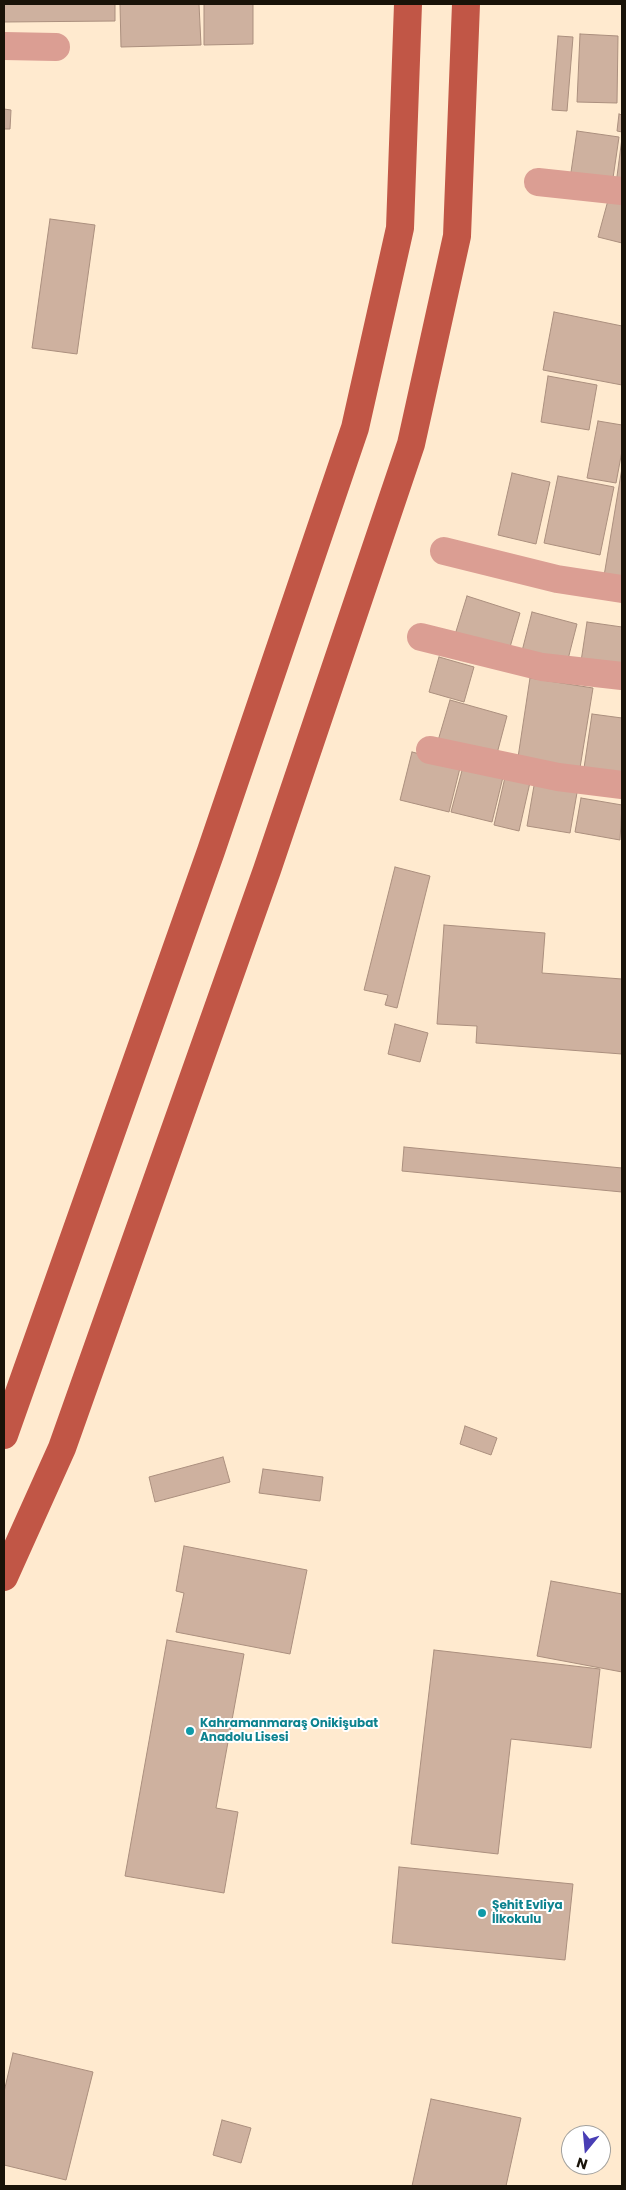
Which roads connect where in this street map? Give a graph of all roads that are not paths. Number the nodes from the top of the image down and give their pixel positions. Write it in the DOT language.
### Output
graph roads {
  1 [pos="408,4"];
  2 [pos="466,4"];
  3 [pos="4,46"];
  4 [pos="56,47"];
  5 [pos="538,182"];
  6 [pos="622,191"];
  7 [pos="444,551"];
  8 [pos="622,589"];
  9 [pos="421,637"];
  10 [pos="622,676"];
  11 [pos="430,750"];
  12 [pos="622,785"];
  13 [pos="4,1436"];
  14 [pos="4,1577"];
  1 -- 13 [label="main road"];
  2 -- 14 [label="main road"];
  3 -- 4 [label="street"];
  5 -- 6 [label="street"];
  7 -- 8 [label="street"];
  9 -- 10 [label="street"];
  11 -- 12 [label="street"];
}
